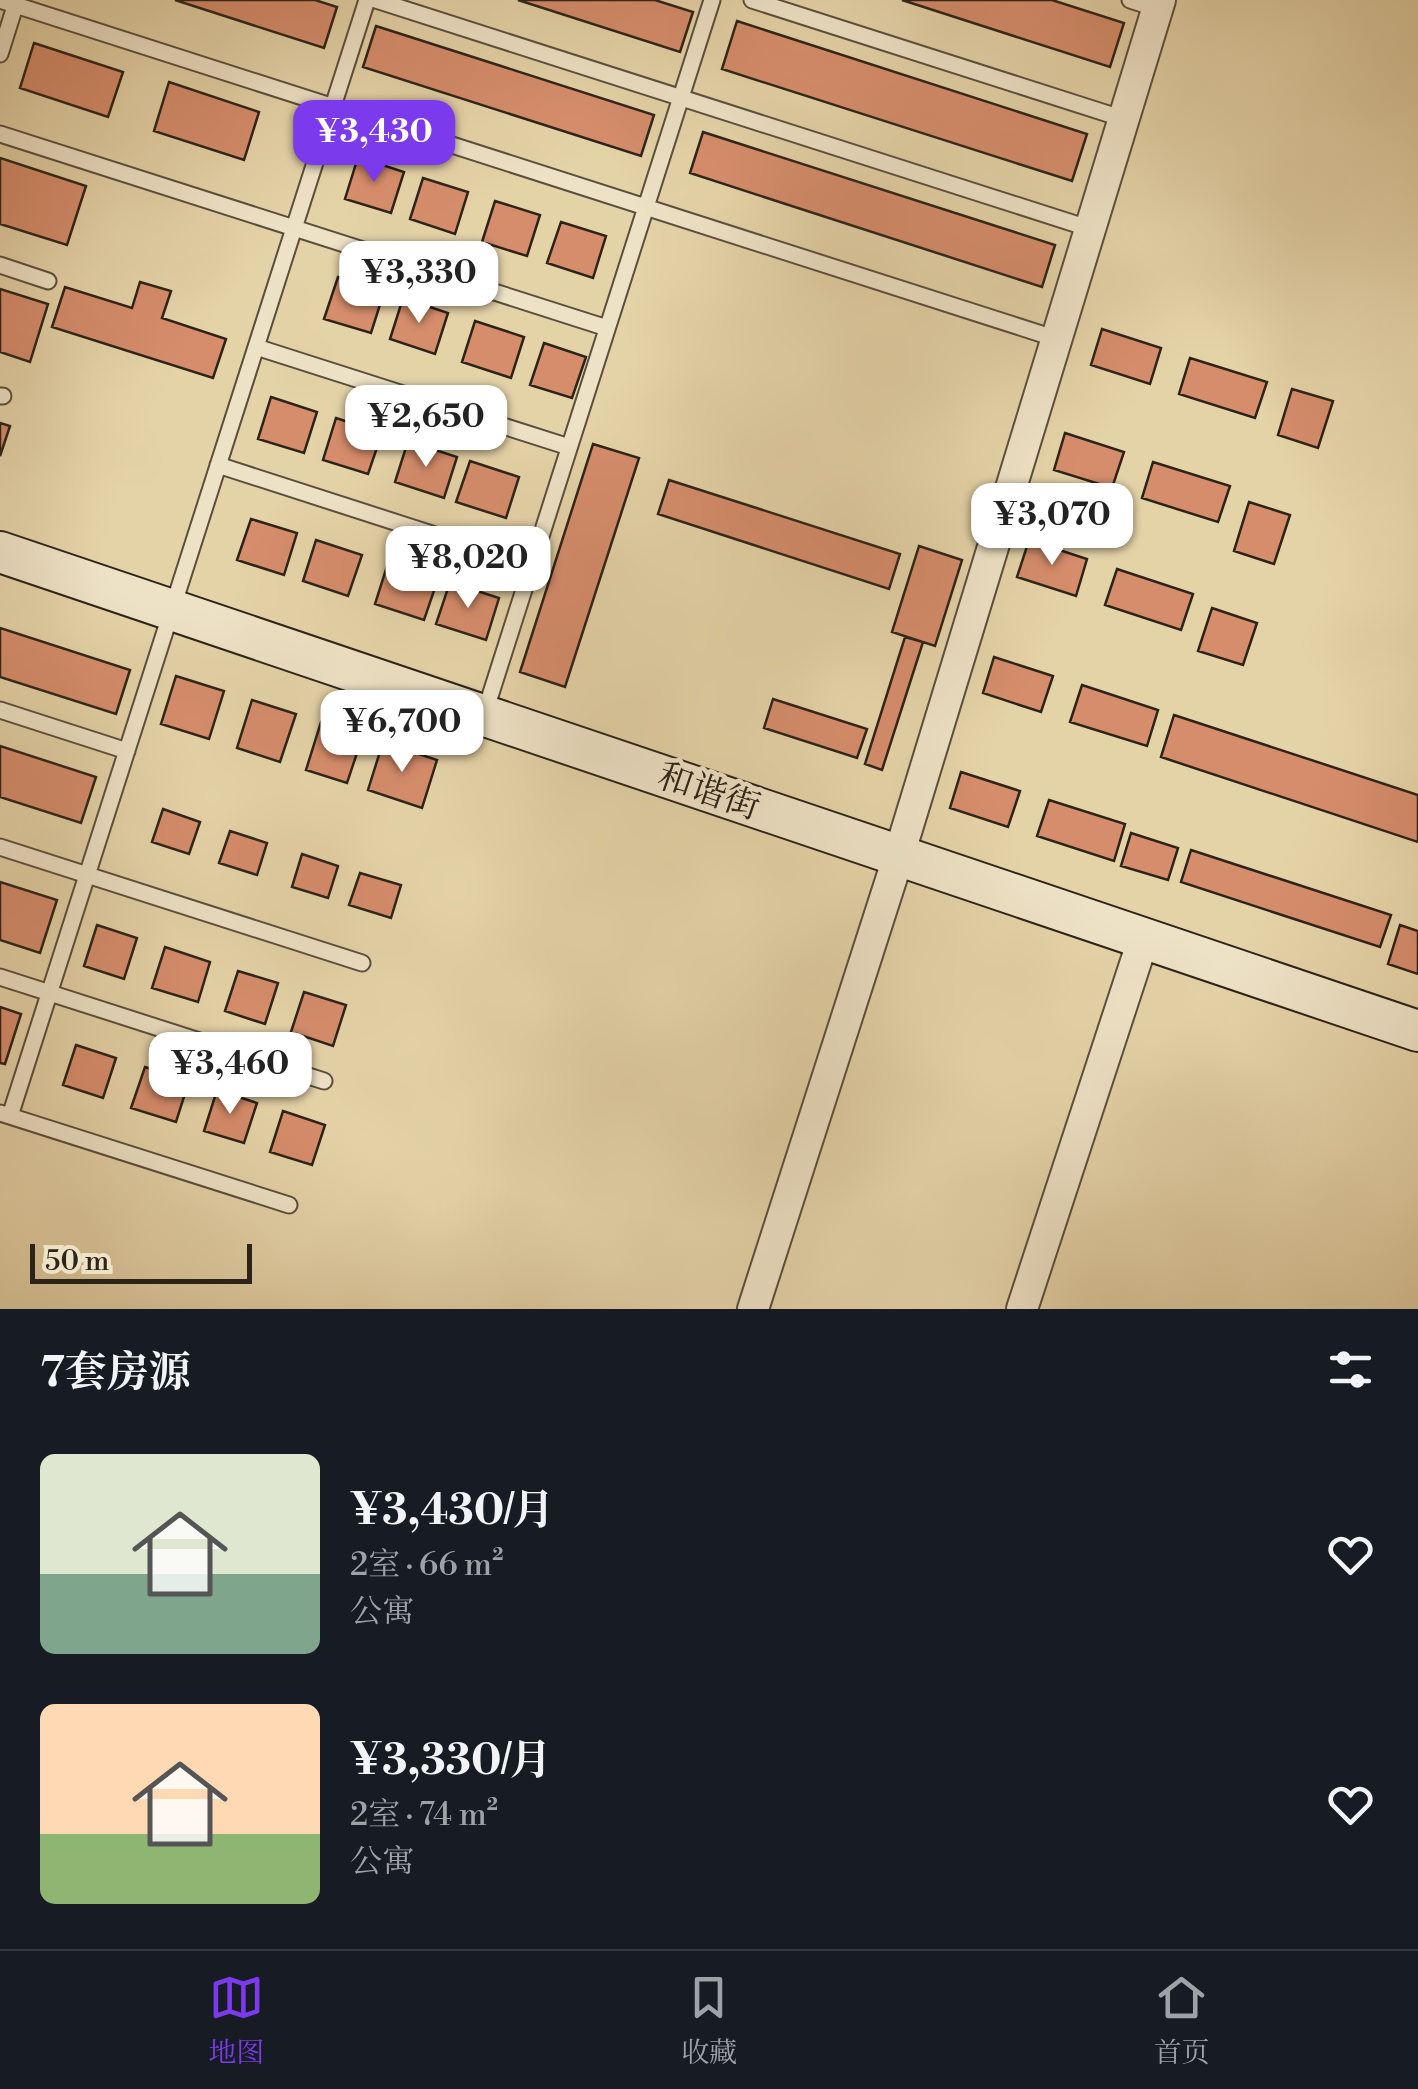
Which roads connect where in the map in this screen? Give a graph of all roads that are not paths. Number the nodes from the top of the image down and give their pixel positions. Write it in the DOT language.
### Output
graph roads {
  1 [pos="366,0"];
  2 [pos="376,0"];
  3 [pos="712,0"];
  4 [pos="752,0"];
  5 [pos="11,2"];
  6 [pos="1150,3"];
  7 [pos="0,54"];
  8 [pos="681,97"];
  9 [pos="332,106"];
  10 [pos="1124,119"];
  11 [pos="0,134"];
  12 [pos="646,207"];
  13 [pos="294,228"];
  14 [pos="1091,229"];
  15 [pos="0,265"];
  16 [pos="48,281"];
  17 [pos="607,328"];
  18 [pos="1057,339"];
  19 [pos="256,347"];
  20 [pos="569,448"];
  21 [pos="218,465"];
  22 [pos="0,552"];
  23 [pos="531,566"];
  24 [pos="172,610"];
  25 [pos="0,710"];
  26 [pos="484,715"];
  27 [pos="127,750"];
  28 [pos="0,848"];
  29 [pos="899,855"];
  30 [pos="88,876"];
  31 [pos="1144,937"];
  32 [pos="362,964"];
  33 [pos="0,977"];
  34 [pos="50,993"];
  35 [pos="1418,1031"];
  36 [pos="324,1082"];
  37 [pos="5,1114"];
  38 [pos="290,1206"];
  39 [pos="753,1309"];
  40 [pos="1022,1309"];
  1 -- 9 [label="lane"];
  2 -- 8 [label="lane"];
  3 -- 8 [label="lane"];
  4 -- 10 [label="lane"];
  5 -- 7 [label="lane"];
  5 -- 9 [label="lane"];
  6 -- 10 [label="street"];
  8 -- 12 [label="lane"];
  8 -- 14 [label="lane"];
  9 -- 12 [label="lane"];
  9 -- 13 [label="lane"];
  10 -- 14 [label="street"];
  11 -- 13 [label="lane"];
  12 -- 17 [label="lane"];
  12 -- 18 [label="lane"];
  13 -- 17 [label="lane"];
  13 -- 19 [label="lane"];
  14 -- 18 [label="street"];
  15 -- 16 [label="lane"];
  17 -- 20 [label="lane"];
  18 -- 29 [label="street"];
  19 -- 20 [label="lane"];
  19 -- 21 [label="lane"];
  20 -- 23 [label="lane"];
  21 -- 23 [label="lane"];
  21 -- 24 [label="lane"];
  22 -- 24 [label="street, 和谐街"];
  23 -- 26 [label="lane"];
  24 -- 26 [label="street, 和谐街"];
  24 -- 27 [label="lane"];
  25 -- 27 [label="lane"];
  26 -- 29 [label="street, 和谐街"];
  27 -- 30 [label="lane"];
  28 -- 30 [label="lane"];
  29 -- 31 [label="street, 和谐街"];
  29 -- 39 [label="street"];
  30 -- 32 [label="lane"];
  30 -- 34 [label="lane"];
  31 -- 35 [label="street, 和谐街"];
  31 -- 40 [label="street"];
  33 -- 34 [label="lane"];
  34 -- 36 [label="lane"];
  34 -- 37 [label="lane"];
  37 -- 38 [label="lane"];
}
